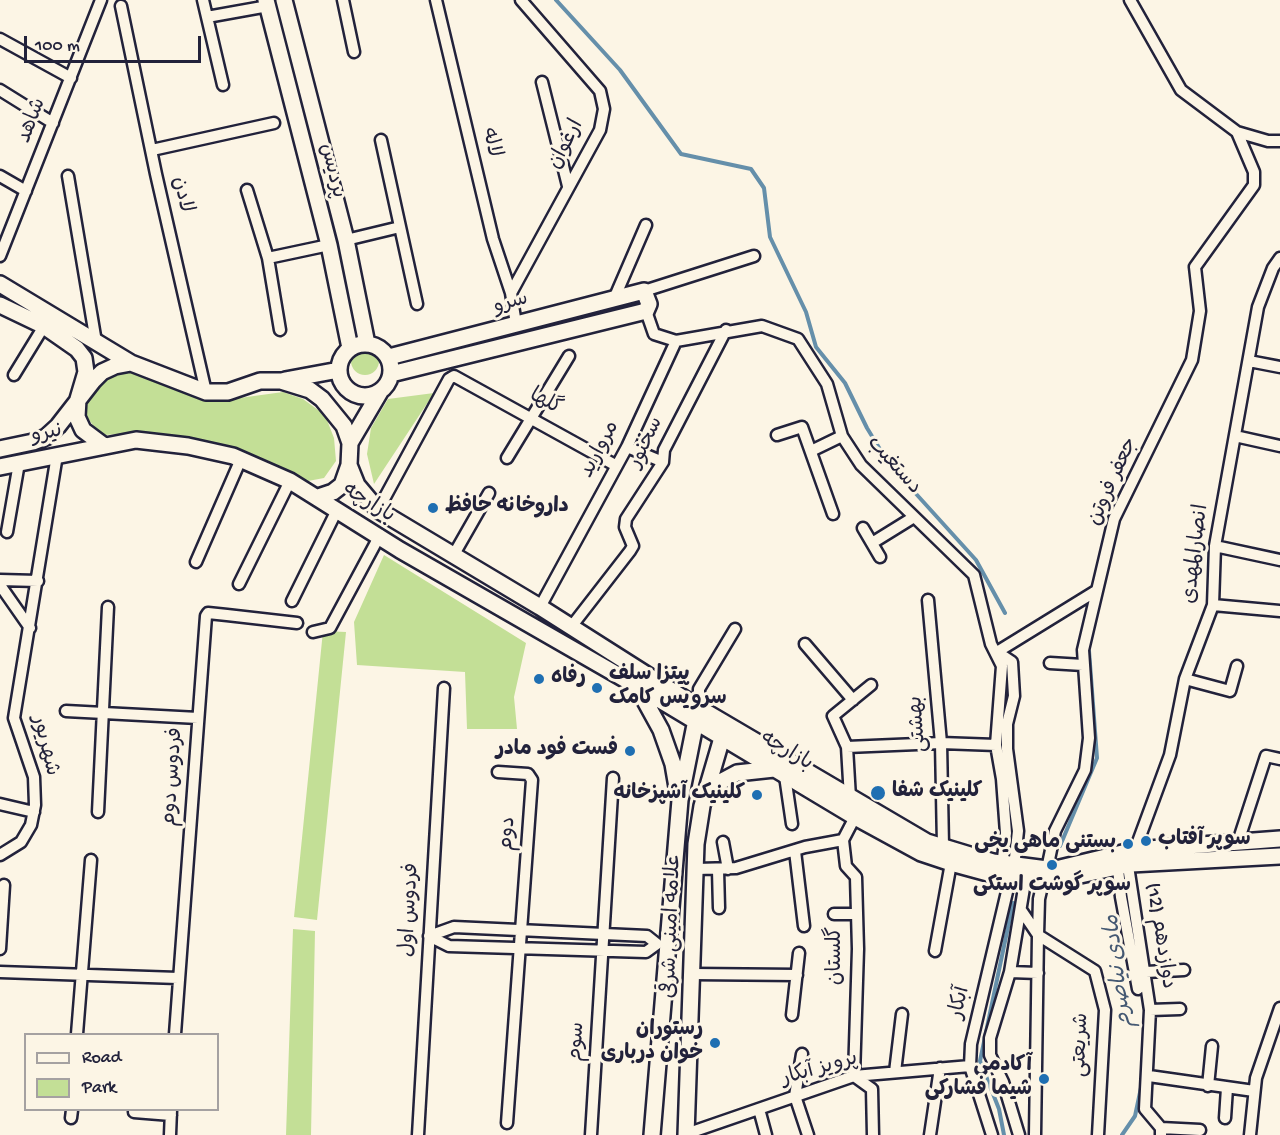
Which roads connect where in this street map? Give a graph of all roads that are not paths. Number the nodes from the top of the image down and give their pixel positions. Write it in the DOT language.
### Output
graph roads {
  1 [pos="101,0"];
  2 [pos="203,0"];
  3 [pos="343,0"];
  4 [pos="436,0"];
  5 [pos="521,0"];
  6 [pos="1130,0"];
  7 [pos="288,1"];
  8 [pos="267,3"];
  9 [pos="121,6"];
  10 [pos="207,17"];
  11 [pos="0,39"];
  12 [pos="354,52"];
  13 [pos="70,78"];
  14 [pos="542,81"];
  15 [pos="223,85"];
  16 [pos="0,90"];
  17 [pos="53,123"];
  18 [pos="274,123"];
  19 [pos="1236,132"];
  20 [pos="381,140"];
  21 [pos="1280,141"];
  22 [pos="152,150"];
  23 [pos="0,176"];
  24 [pos="68,176"];
  25 [pos="568,186"];
  26 [pos="247,190"];
  27 [pos="26,191"];
  28 [pos="646,225"];
  29 [pos="400,227"];
  30 [pos="346,240"];
  31 [pos="329,245"];
  32 [pos="0,255"];
  33 [pos="754,256"];
  34 [pos="268,258"];
  35 [pos="1280,258"];
  36 [pos="0,284"];
  37 [pos="644,291"];
  38 [pos="511,293"];
  39 [pos="614,299"];
  40 [pos="417,304"];
  41 [pos="0,305"];
  42 [pos="569,310"];
  43 [pos="646,311"];
  44 [pos="516,324"];
  45 [pos="44,326"];
  46 [pos="573,328"];
  47 [pos="280,330"];
  48 [pos="726,330"];
  49 [pos="676,341"];
  50 [pos="96,342"];
  51 [pos="367,344"];
  52 [pos="351,348"];
  53 [pos="569,356"];
  54 [pos="388,357"];
  55 [pos="1249,360"];
  56 [pos="131,363"];
  57 [pos="1280,367"];
  58 [pos="339,370"];
  59 [pos="14,375"];
  60 [pos="391,375"];
  61 [pos="281,381"];
  62 [pos="206,392"];
  63 [pos="380,392"];
  64 [pos="78,399"];
  65 [pos="532,418"];
  66 [pos="777,435"];
  67 [pos="842,436"];
  68 [pos="1235,436"];
  69 [pos="350,443"];
  70 [pos="103,446"];
  71 [pos="1280,446"];
  72 [pos="627,447"];
  73 [pos="0,449"];
  74 [pos="811,451"];
  75 [pos="57,455"];
  76 [pos="507,458"];
  77 [pos="241,459"];
  78 [pos="663,462"];
  79 [pos="19,463"];
  80 [pos="350,465"];
  81 [pos="615,465"];
  82 [pos="0,466"];
  83 [pos="290,481"];
  84 [pos="489,493"];
  85 [pos="318,497"];
  86 [pos="337,510"];
  87 [pos="378,510"];
  88 [pos="833,514"];
  89 [pos="914,517"];
  90 [pos="863,528"];
  91 [pos="7,532"];
  92 [pos="380,535"];
  93 [pos="872,543"];
  94 [pos="1215,546"];
  95 [pos="453,556"];
  96 [pos="880,557"];
  97 [pos="1280,560"];
  98 [pos="196,562"];
  99 [pos="38,581"];
  100 [pos="0,582"];
  101 [pos="240,584"];
  102 [pos="1096,591"];
  103 [pos="928,600"];
  104 [pos="292,602"];
  105 [pos="1213,605"];
  106 [pos="108,607"];
  107 [pos="540,607"];
  108 [pos="1280,611"];
  109 [pos="297,623"];
  110 [pos="571,627"];
  111 [pos="30,628"];
  112 [pos="735,629"];
  113 [pos="313,632"];
  114 [pos="805,644"];
  115 [pos="997,652"];
  116 [pos="1050,663"];
  117 [pos="1083,665"];
  118 [pos="1237,666"];
  119 [pos="1185,679"];
  120 [pos="635,685"];
  121 [pos="871,685"];
  122 [pos="444,688"];
  123 [pos="853,700"];
  124 [pos="66,711"];
  125 [pos="103,712"];
  126 [pos="697,715"];
  127 [pos="198,718"];
  128 [pos="722,738"];
  129 [pos="941,743"];
  130 [pos="692,744"];
  131 [pos="996,745"];
  132 [pos="847,747"];
  133 [pos="1280,759"];
  134 [pos="498,772"];
  135 [pos="779,772"];
  136 [pos="613,778"];
  137 [pos="709,788"];
  138 [pos="850,798"];
  139 [pos="0,804"];
  140 [pos="680,804"];
  141 [pos="34,812"];
  142 [pos="99,812"];
  143 [pos="855,817"];
  144 [pos="792,824"];
  145 [pos="1280,839"];
  146 [pos="843,840"];
  147 [pos="723,842"];
  148 [pos="1238,842"];
  149 [pos="943,846"];
  150 [pos="1135,850"];
  151 [pos="795,851"];
  152 [pos="0,855"];
  153 [pos="1280,856"];
  154 [pos="92,860"];
  155 [pos="951,863"];
  156 [pos="1123,866"];
  157 [pos="675,870"];
  158 [pos="723,870"];
  159 [pos="696,873"];
  160 [pos="1015,875"];
  161 [pos="1045,875"];
  162 [pos="4,885"];
  163 [pos="719,908"];
  164 [pos="1022,910"];
  165 [pos="834,914"];
  166 [pos="857,914"];
  167 [pos="804,926"];
  168 [pos="521,930"];
  169 [pos="604,933"];
  170 [pos="1038,935"];
  171 [pos="429,936"];
  172 [pos="521,948"];
  173 [pos="0,949"];
  174 [pos="603,951"];
  175 [pos="935,951"];
  176 [pos="799,953"];
  177 [pos="1184,970"];
  178 [pos="0,972"];
  179 [pos="1010,972"];
  180 [pos="1146,972"];
  181 [pos="1038,973"];
  182 [pos="693,974"];
  183 [pos="81,975"];
  184 [pos="797,975"];
  185 [pos="178,978"];
  186 [pos="1138,988"];
  187 [pos="1280,1008"];
  188 [pos="1180,1009"];
  189 [pos="1150,1010"];
  190 [pos="902,1014"];
  191 [pos="792,1015"];
  192 [pos="77,1033"];
  193 [pos="175,1033"];
  194 [pos="1212,1046"];
  195 [pos="802,1054"];
  196 [pos="970,1066"];
  197 [pos="939,1068"];
  198 [pos="895,1072"];
  199 [pos="855,1076"];
  200 [pos="1149,1076"];
  201 [pos="1208,1086"];
  202 [pos="1227,1088"];
  203 [pos="1254,1091"];
  204 [pos="795,1096"];
  205 [pos="759,1109"];
  206 [pos="135,1112"];
  207 [pos="171,1112"];
  208 [pos="1226,1118"];
  209 [pos="507,1123"];
  210 [pos="1200,1130"];
  211 [pos="1161,1131"];
  212 [pos="686,1134"];
  213 [pos="170,1135"];
  214 [pos="418,1135"];
  215 [pos="591,1135"];
  216 [pos="652,1135"];
  217 [pos="766,1135"];
  218 [pos="808,1135"];
  219 [pos="873,1135"];
  220 [pos="930,1135"];
  221 [pos="992,1135"];
  222 [pos="1020,1135"];
  223 [pos="1036,1135"];
  224 [pos="1098,1135"];
  225 [pos="1250,1135"];
  1 -- 13 [label="street, شاهد"];
  2 -- 10 [label="street"];
  3 -- 12 [label="street"];
  4 -- 38 [label="street, لاله"];
  5 -- 25 [label="street, ارغوان"];
  6 -- 19 [label="street"];
  7 -- 8 [label="main road"];
  7 -- 30 [label="main road, پردیس"];
  8 -- 10 [label="street"];
  8 -- 31 [label="main road, پردیس"];
  9 -- 22 [label="street, لادن"];
  10 -- 15 [label="street"];
  11 -- 13 [label="street"];
  13 -- 17 [label="street, شاهد"];
  14 -- 25 [label="street"];
  16 -- 17 [label="street"];
  17 -- 27 [label="street, شاهد"];
  18 -- 22 [label="street"];
  19 -- 21 [label="street"];
  19 -- 102 [label="street, جعفر فروتن"];
  20 -- 29 [label="street"];
  22 -- 62 [label="street, لادن"];
  23 -- 27 [label="street"];
  24 -- 50 [label="street"];
  25 -- 38 [label="street, ارغوان"];
  26 -- 34 [label="street"];
  27 -- 32 [label="street, شاهد"];
  28 -- 39 [label="street"];
  29 -- 30 [label="street"];
  29 -- 40 [label="street"];
  30 -- 31 [label="main road"];
  30 -- 51 [label="main road, پردیس"];
  31 -- 34 [label="street"];
  31 -- 52 [label="main road, پردیس"];
  33 -- 37 [label="street"];
  34 -- 47 [label="street"];
  35 -- 55 [label="street, انصارالمهدی"];
  36 -- 50 [label="main road"];
  37 -- 39 [label="main road, سرو"];
  37 -- 43 [label="main road"];
  38 -- 44 [label="street"];
  39 -- 42 [label="main road, سرو"];
  41 -- 45 [label="main road"];
  42 -- 44 [label="main road, سرو"];
  42 -- 46 [label="main road"];
  43 -- 46 [label="main road, سرو"];
  43 -- 49 [label="street"];
  44 -- 54 [label="main road, سرو"];
  45 -- 59 [label="street"];
  45 -- 64 [label="main road"];
  46 -- 60 [label="main road, سرو"];
  48 -- 49 [label="street, دستغیب"];
  48 -- 67 [label="street, دستغیب"];
  48 -- 78 [label="street, سخنور"];
  49 -- 72 [label="street, مروارید"];
  50 -- 56 [label="main road"];
  51 -- 52 [label="main road"];
  51 -- 54 [label="main road"];
  52 -- 58 [label="main road"];
  53 -- 65 [label="street"];
  54 -- 60 [label="main road"];
  55 -- 57 [label="street"];
  55 -- 68 [label="street, انصارالمهدی"];
  56 -- 62 [label="main road"];
  56 -- 64 [label="main road, نیرو"];
  58 -- 61 [label="main road"];
  58 -- 63 [label="main road"];
  60 -- 63 [label="main road"];
  61 -- 62 [label="main road"];
  61 -- 69 [label="main road"];
  63 -- 69 [label="main road"];
  64 -- 70 [label="main road"];
  64 -- 73 [label="main road, نیرو"];
  65 -- 76 [label="street"];
  65 -- 81 [label="street, گلها"];
  65 -- 87 [label="street, گلها"];
  66 -- 74 [label="street"];
  67 -- 74 [label="street"];
  67 -- 89 [label="street, دستغیب"];
  68 -- 71 [label="street"];
  68 -- 94 [label="street, انصارالمهدی"];
  69 -- 80 [label="main road"];
  70 -- 75 [label="main road, نیرو"];
  70 -- 77 [label="main road, نیرو"];
  72 -- 78 [label="street"];
  72 -- 81 [label="street, مروارید"];
  74 -- 88 [label="street"];
  75 -- 79 [label="main road, نیرو"];
  75 -- 99 [label="street, شهریور"];
  77 -- 83 [label="main road, بازارچه"];
  77 -- 98 [label="street"];
  78 -- 110 [label="street, سخنور"];
  79 -- 82 [label="main road, نیرو"];
  79 -- 91 [label="street"];
  80 -- 85 [label="main road"];
  80 -- 87 [label="main road, بازارچه"];
  81 -- 107 [label="street, مروارید"];
  83 -- 85 [label="main road, بازارچه"];
  83 -- 101 [label="street"];
  84 -- 95 [label="street"];
  85 -- 86 [label="main road, بازارچه"];
  86 -- 92 [label="main road, بازارچه"];
  86 -- 104 [label="street"];
  87 -- 95 [label="main road, بازارچه"];
  89 -- 93 [label="street"];
  89 -- 115 [label="street, دستغیب"];
  90 -- 93 [label="street"];
  92 -- 113 [label="street"];
  92 -- 120 [label="main road, بازارچه"];
  93 -- 96 [label="street"];
  94 -- 97 [label="street"];
  94 -- 105 [label="street, انصارالمهدی"];
  95 -- 107 [label="main road, بازارچه"];
  99 -- 100 [label="street"];
  99 -- 111 [label="street, شهریور"];
  100 -- 111 [label="street"];
  102 -- 115 [label="street"];
  102 -- 117 [label="street, جعفر فروتن"];
  103 -- 129 [label="street, بهشتی"];
  105 -- 108 [label="street"];
  105 -- 119 [label="street, انصارالمهدی"];
  106 -- 125 [label="street"];
  107 -- 110 [label="main road, بازارچه"];
  109 -- 127 [label="street, فردوس دوم"];
  110 -- 126 [label="main road, بازارچه"];
  111 -- 141 [label="street, شهریور"];
  112 -- 126 [label="street"];
  114 -- 123 [label="street"];
  115 -- 131 [label="street, دستغیب"];
  115 -- 160 [label="street, دستغیب"];
  116 -- 117 [label="street"];
  117 -- 161 [label="street, جعفر فروتن"];
  118 -- 119 [label="street"];
  119 -- 150 [label="street, انصارالمهدی"];
  120 -- 126 [label="main road, بازارچه"];
  120 -- 140 [label="main road"];
  121 -- 123 [label="street"];
  122 -- 171 [label="street, فردوس اول"];
  123 -- 132 [label="street"];
  124 -- 125 [label="street"];
  125 -- 127 [label="street"];
  125 -- 142 [label="street"];
  126 -- 128 [label="main road, بازارچه"];
  126 -- 130 [label="main road, علامه امینی شرقی"];
  127 -- 185 [label="street, فردوس دوم"];
  128 -- 130 [label="main road"];
  128 -- 135 [label="main road, بازارچه"];
  128 -- 137 [label="main road, علامه امینی شرقی"];
  128 -- 138 [label="main road, بازارچه"];
  129 -- 131 [label="street"];
  129 -- 132 [label="street"];
  129 -- 149 [label="street, بهشتی"];
  130 -- 140 [label="main road, علامه امینی شرقی"];
  131 -- 160 [label="street, دستغیب"];
  132 -- 138 [label="street"];
  133 -- 148 [label="street"];
  134 -- 168 [label="street, دوم"];
  135 -- 137 [label="main road"];
  135 -- 143 [label="main road, بازارچه"];
  135 -- 144 [label="street"];
  136 -- 169 [label="street, سوم"];
  137 -- 159 [label="main road, علامه امینی شرقی"];
  138 -- 149 [label="main road, بازارچه"];
  139 -- 141 [label="street"];
  140 -- 157 [label="main road, علامه امینی شرقی"];
  141 -- 152 [label="street, شهریور"];
  143 -- 146 [label="street"];
  143 -- 155 [label="main road, بازارچه"];
  145 -- 148 [label="main road, بازارچه"];
  146 -- 151 [label="street"];
  146 -- 166 [label="street, گلستان"];
  147 -- 158 [label="street"];
  148 -- 150 [label="main road, بازارچه"];
  149 -- 160 [label="main road, بازارچه"];
  150 -- 161 [label="main road, بازارچه"];
  151 -- 158 [label="street"];
  151 -- 167 [label="street"];
  153 -- 156 [label="main road, بازارچه"];
  154 -- 183 [label="street"];
  155 -- 160 [label="main road, بازارچه"];
  155 -- 175 [label="street"];
  156 -- 161 [label="main road, بازارچه"];
  156 -- 180 [label="street, دوازدهم (12)"];
  156 -- 186 [label="street, دوازدهم (12)"];
  157 -- 159 [label="main road"];
  157 -- 216 [label="main road, علامه امینی شرقی"];
  158 -- 159 [label="street"];
  158 -- 163 [label="street"];
  159 -- 182 [label="main road, علامه امینی شرقی"];
  160 -- 161 [label="main road, بازارچه"];
  160 -- 161 [label="main road, بازارچه"];
  160 -- 164 [label="street, آبکار"];
  160 -- 196 [label="street, آبکار"];
  161 -- 170 [label="street"];
  162 -- 173 [label="street"];
  164 -- 170 [label="street"];
  164 -- 179 [label="street, آبکار"];
  165 -- 166 [label="street"];
  166 -- 199 [label="street, گلستان"];
  168 -- 169 [label="street"];
  168 -- 171 [label="street"];
  168 -- 172 [label="street"];
  169 -- 174 [label="street, سوم"];
  169 -- 174 [label="street"];
  170 -- 181 [label="street"];
  170 -- 224 [label="street, شریعتی"];
  171 -- 172 [label="street"];
  171 -- 214 [label="street, فردوس اول"];
  172 -- 174 [label="street"];
  172 -- 209 [label="street"];
  174 -- 215 [label="street, سوم"];
  176 -- 184 [label="street"];
  177 -- 180 [label="street"];
  178 -- 183 [label="street"];
  179 -- 181 [label="street"];
  179 -- 222 [label="street, آبکار"];
  180 -- 189 [label="street, دوازدهم (12)"];
  181 -- 223 [label="street"];
  182 -- 184 [label="street"];
  182 -- 212 [label="main road, علامه امینی شرقی"];
  183 -- 185 [label="street"];
  183 -- 192 [label="street"];
  184 -- 191 [label="street"];
  185 -- 193 [label="street, فردوس دوم"];
  187 -- 203 [label="street"];
  188 -- 189 [label="street"];
  189 -- 200 [label="street, دوازدهم (12)"];
  190 -- 198 [label="street"];
  194 -- 201 [label="street"];
  195 -- 204 [label="street"];
  196 -- 197 [label="street, پرویز آبکار"];
  196 -- 221 [label="street, آبکار"];
  197 -- 198 [label="street, پرویز آبکار"];
  197 -- 220 [label="street"];
  198 -- 199 [label="street, پرویز آبکار"];
  199 -- 204 [label="street, پرویز آبکار"];
  199 -- 219 [label="street"];
  200 -- 201 [label="street"];
  200 -- 211 [label="street, دوازدهم (12)"];
  201 -- 202 [label="street"];
  202 -- 203 [label="street"];
  202 -- 208 [label="street"];
  203 -- 225 [label="street"];
  204 -- 205 [label="street, پرویز آبکار"];
  204 -- 218 [label="street"];
  205 -- 212 [label="street, پرویز آبکار"];
  205 -- 217 [label="street"];
  206 -- 207 [label="street"];
  207 -- 213 [label="street"];
  210 -- 211 [label="street"];
  222 -- 223 [label="street"];
}
